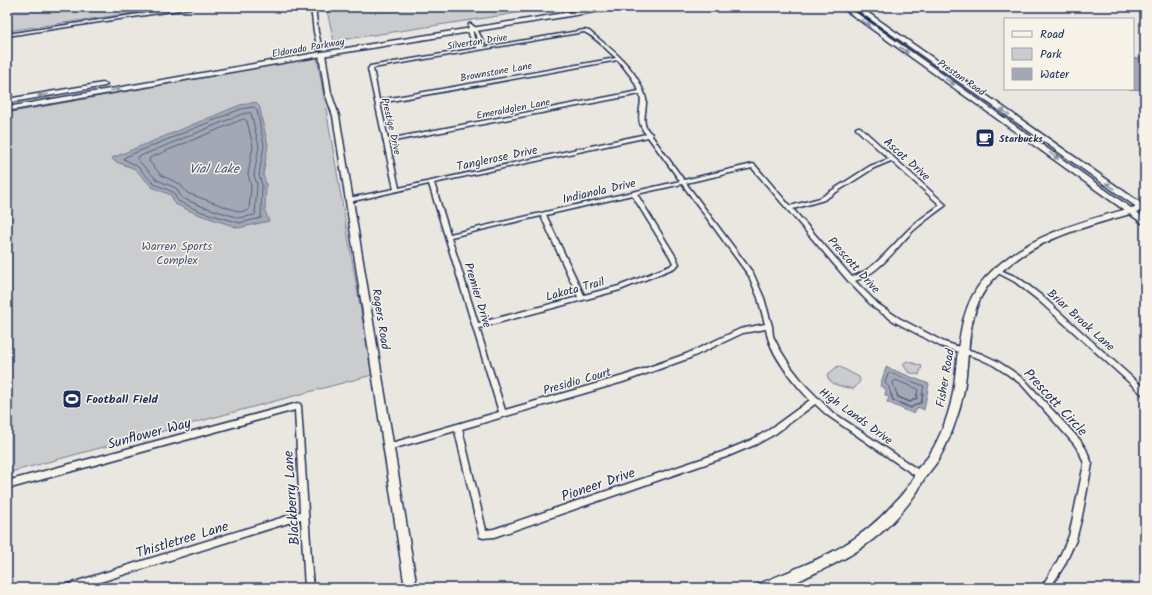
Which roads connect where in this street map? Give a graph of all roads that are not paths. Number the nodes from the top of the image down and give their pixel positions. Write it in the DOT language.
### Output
graph roads {
  1 [pos="192,7"];
  2 [pos="313,7"];
  3 [pos="581,7"];
  4 [pos="612,7"];
  5 [pos="844,7"];
  6 [pos="856,7"];
  7 [pos="471,28"];
  8 [pos="892,32"];
  9 [pos="882,34"];
  10 [pos="7,35"];
  11 [pos="481,48"];
  12 [pos="321,52"];
  13 [pos="618,59"];
  14 [pos="371,67"];
  15 [pos="198,72"];
  16 [pos="79,89"];
  17 [pos="642,92"];
  18 [pos="77,97"];
  19 [pos="983,97"];
  20 [pos="973,99"];
  21 [pos="7,101"];
  22 [pos="377,102"];
  23 [pos="7,109"];
  24 [pos="858,128"];
  25 [pos="650,135"];
  26 [pos="387,141"];
  27 [pos="892,160"];
  28 [pos="753,166"];
  29 [pos="683,181"];
  30 [pos="431,182"];
  31 [pos="397,189"];
  32 [pos="634,194"];
  33 [pos="349,200"];
  34 [pos="790,208"];
  35 [pos="1144,209"];
  36 [pos="1130,212"];
  37 [pos="543,214"];
  38 [pos="1145,222"];
  39 [pos="448,236"];
  40 [pos="998,271"];
  41 [pos="850,280"];
  42 [pos="582,298"];
  43 [pos="476,326"];
  44 [pos="769,326"];
  45 [pos="962,350"];
  46 [pos="1145,393"];
  47 [pos="814,401"];
  48 [pos="298,406"];
  49 [pos="503,414"];
  50 [pos="458,427"];
  51 [pos="388,447"];
  52 [pos="920,475"];
  53 [pos="7,485"];
  54 [pos="305,514"];
  55 [pos="68,588"];
  56 [pos="309,588"];
  57 [pos="411,588"];
  58 [pos="763,588"];
  59 [pos="1045,588"];
  1 -- 10 [label="street"];
  2 -- 12 [label="street"];
  3 -- 7 [label="main road, Eldorado Parkway"];
  4 -- 7 [label="main road, Eldorado Parkway"];
  5 -- 9 [label="main road, Preston Road, one-way"];
  6 -- 8 [label="main road, Preston Road"];
  7 -- 11 [label="street"];
  7 -- 12 [label="main road, Eldorado Parkway"];
  8 -- 9 [label="main road"];
  8 -- 19 [label="main road, Preston Road"];
  9 -- 20 [label="main road, Preston Road, one-way"];
  11 -- 13 [label="street, Silverton Drive"];
  11 -- 14 [label="street, Silverton Drive"];
  12 -- 15 [label="main road, Eldorado Parkway"];
  12 -- 33 [label="street, Rogers Road"];
  13 -- 17 [label="street"];
  13 -- 22 [label="street, Brownstone Lane"];
  14 -- 22 [label="street, Prestige Drive"];
  15 -- 16 [label="main road, Eldorado Parkway"];
  18 -- 15 [label="main road, Eldorado Parkway, one-way"];
  16 -- 18 [label="main road"];
  16 -- 21 [label="main road, Eldorado Parkway, one-way"];
  17 -- 25 [label="street, High Lands Drive"];
  17 -- 26 [label="street, Emeraldglen Lane"];
  18 -- 23 [label="main road, Eldorado Parkway"];
  19 -- 20 [label="main road"];
  35 -- 19 [label="main road, Preston Road, one-way"];
  20 -- 36 [label="main road, Preston Road, one-way"];
  22 -- 26 [label="street, Prestige Drive"];
  24 -- 27 [label="street, Ascot Drive"];
  25 -- 29 [label="street, High Lands Drive"];
  25 -- 30 [label="street, Tanglerose Drive"];
  26 -- 31 [label="street, Prestige Drive"];
  27 -- 34 [label="street"];
  27 -- 41 [label="street, Ascot Drive"];
  28 -- 29 [label="street, Indianola Drive"];
  28 -- 34 [label="street, Prescott Drive"];
  29 -- 32 [label="street, Indianola Drive"];
  29 -- 44 [label="street, High Lands Drive"];
  30 -- 31 [label="street, Tanglerose Drive"];
  30 -- 39 [label="street, Premier Drive"];
  31 -- 33 [label="street, Tanglerose Drive"];
  32 -- 37 [label="street, Indianola Drive"];
  32 -- 42 [label="street, Lakota Trail"];
  33 -- 51 [label="street, Rogers Road"];
  34 -- 41 [label="street, Prescott Drive"];
  35 -- 36 [label="street, Fisher Road"];
  36 -- 38 [label="main road, Preston Road"];
  36 -- 40 [label="street, Fisher Road"];
  37 -- 39 [label="street, Indianola Drive"];
  37 -- 42 [label="street"];
  39 -- 43 [label="street, Premier Drive"];
  40 -- 45 [label="street, Fisher Road"];
  40 -- 46 [label="street, Briar Brook Lane"];
  41 -- 45 [label="street, Prescott Drive"];
  42 -- 43 [label="street, Lakota Trail"];
  43 -- 49 [label="street, Premier Drive"];
  44 -- 47 [label="street, High Lands Drive"];
  44 -- 49 [label="street, Presidio Court"];
  45 -- 52 [label="street, Fisher Road"];
  45 -- 59 [label="street, Prescott Circle"];
  47 -- 50 [label="street, Pioneer Drive"];
  47 -- 52 [label="street, High Lands Drive"];
  48 -- 53 [label="street, Sunflower Way"];
  48 -- 54 [label="street, Blackberry Lane"];
  49 -- 50 [label="street, Presidio Court"];
  50 -- 51 [label="street, Presidio Court"];
  51 -- 57 [label="street, Rogers Road"];
  52 -- 58 [label="street, Fisher Road"];
  54 -- 55 [label="street, Thistletree Lane"];
  54 -- 56 [label="street, Blackberry Lane"];
}
